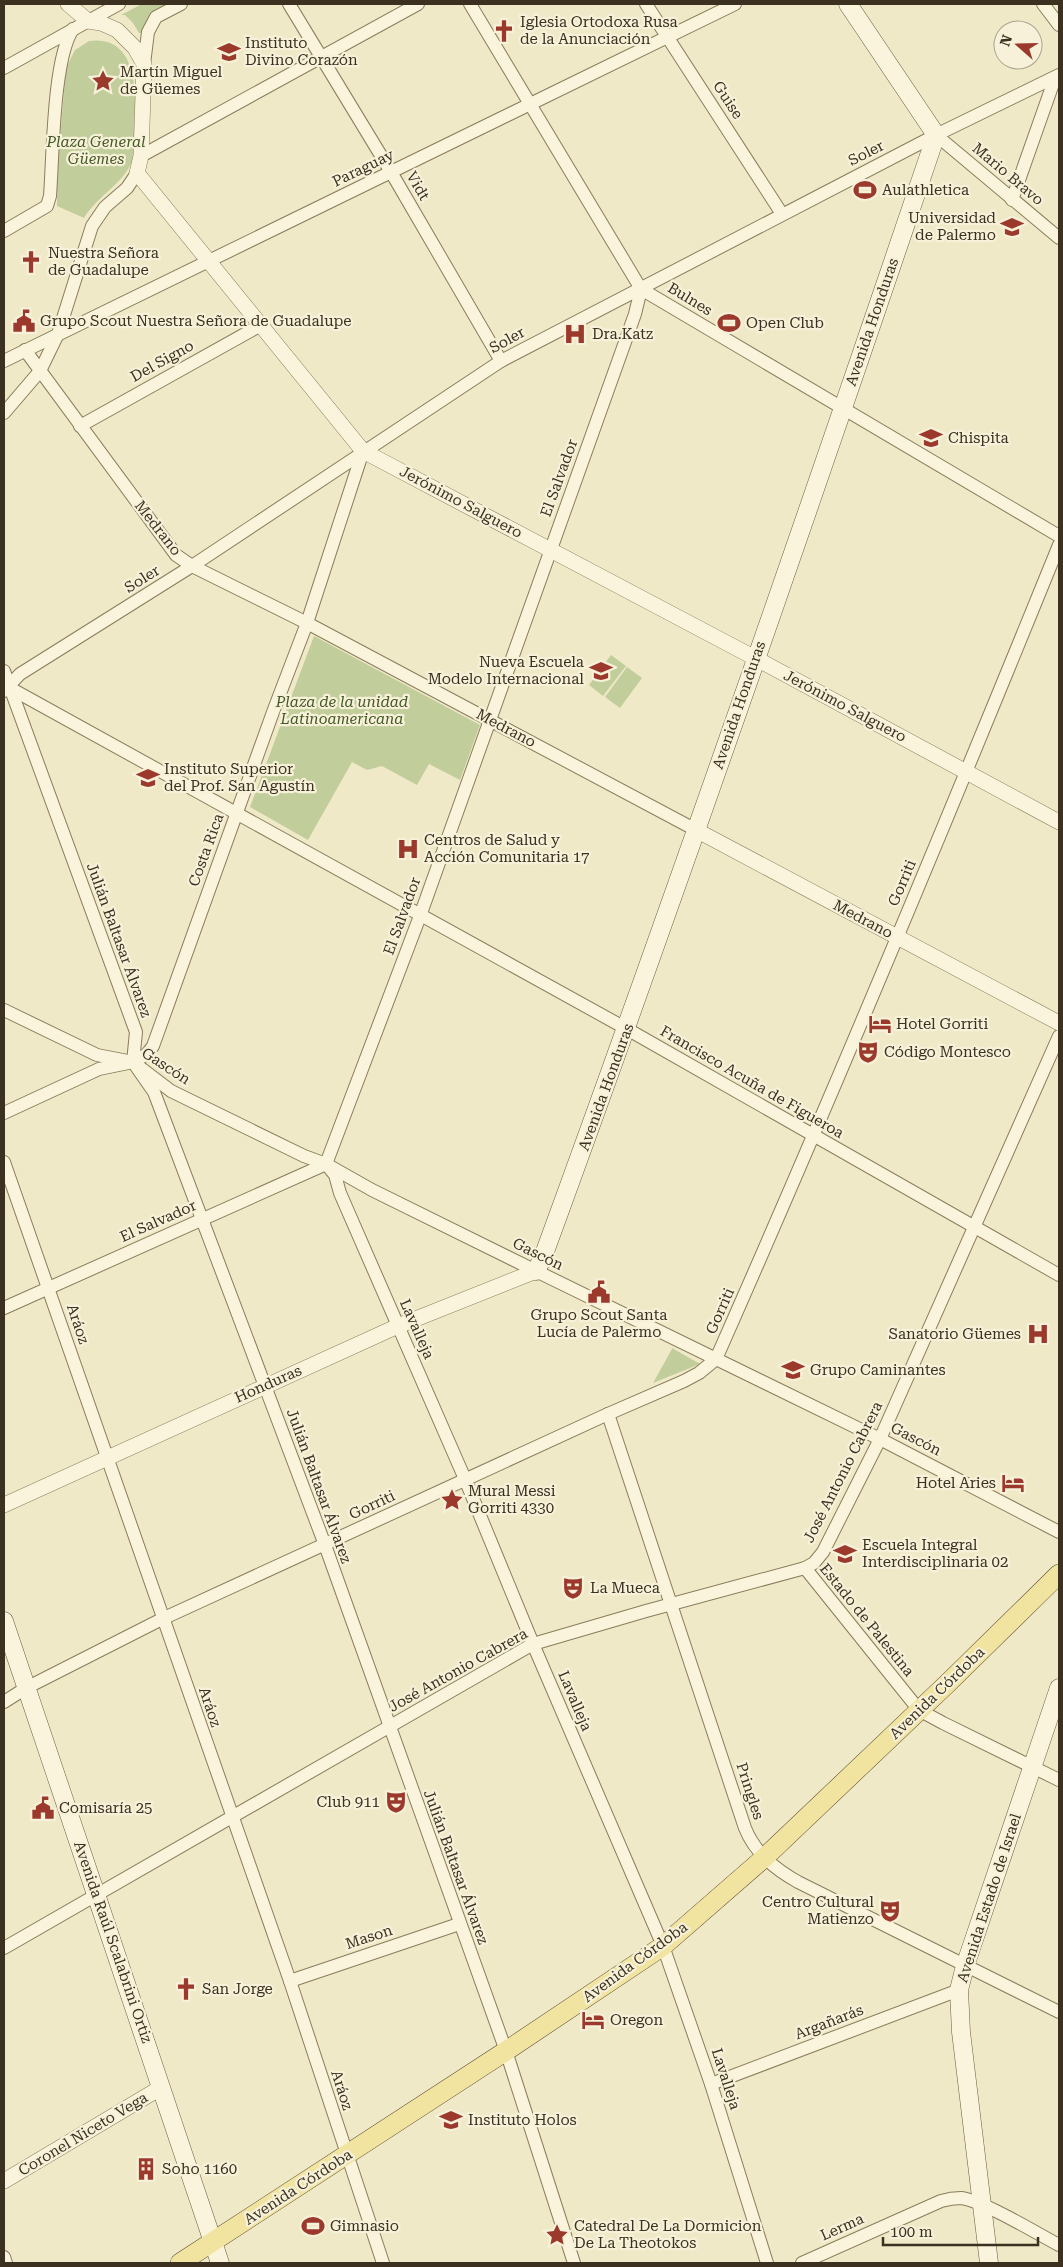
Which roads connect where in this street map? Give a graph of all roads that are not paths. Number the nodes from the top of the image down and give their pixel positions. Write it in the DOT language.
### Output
graph roads {
  1 [pos="68,4"];
  2 [pos="119,4"];
  3 [pos="181,4"];
  4 [pos="289,4"];
  5 [pos="418,4"];
  6 [pos="470,4"];
  7 [pos="646,4"];
  8 [pos="735,4"];
  9 [pos="848,4"];
  10 [pos="1043,4"];
  11 [pos="88,21"];
  12 [pos="1059,24"];
  13 [pos="74,29"];
  14 [pos="668,36"];
  15 [pos="321,56"];
  16 [pos="144,64"];
  17 [pos="4,68"];
  18 [pos="1057,76"];
  19 [pos="531,103"];
  20 [pos="936,135"];
  21 [pos="141,156"];
  22 [pos="391,172"];
  23 [pos="137,174"];
  24 [pos="1012,200"];
  25 [pos="782,214"];
  26 [pos="4,231"];
  27 [pos="1059,238"];
  28 [pos="209,261"];
  29 [pos="641,289"];
  30 [pos="261,325"];
  31 [pos="58,334"];
  32 [pos="25,350"];
  33 [pos="4,361"];
  34 [pos="501,361"];
  35 [pos="40,372"];
  36 [pos="843,409"];
  37 [pos="4,413"];
  38 [pos="80,426"];
  39 [pos="363,451"];
  40 [pos="1059,536"];
  41 [pos="1059,546"];
  42 [pos="550,549"];
  43 [pos="192,566"];
  44 [pos="307,623"];
  45 [pos="755,658"];
  46 [pos="4,671"];
  47 [pos="6,689"];
  48 [pos="491,720"];
  49 [pos="967,772"];
  50 [pos="237,813"];
  51 [pos="1059,822"];
  52 [pos="696,830"];
  53 [pos="420,916"];
  54 [pos="896,937"];
  55 [pos="4,1010"];
  56 [pos="1059,1023"];
  57 [pos="627,1029"];
  58 [pos="1059,1036"];
  59 [pos="133,1062"];
  60 [pos="4,1112"];
  61 [pos="814,1136"];
  62 [pos="4,1162"];
  63 [pos="326,1164"];
  64 [pos="201,1219"];
  65 [pos="975,1226"];
  66 [pos="536,1272"];
  67 [pos="1059,1275"];
  68 [pos="48,1288"];
  69 [pos="4,1308"];
  70 [pos="398,1326"];
  71 [pos="716,1359"];
  72 [pos="265,1386"];
  73 [pos="608,1414"];
  74 [pos="880,1439"];
  75 [pos="106,1458"];
  76 [pos="465,1479"];
  77 [pos="4,1505"];
  78 [pos="1059,1532"];
  79 [pos="325,1545"];
  80 [pos="805,1568"];
  81 [pos="1059,1574"];
  82 [pos="672,1604"];
  83 [pos="162,1619"];
  84 [pos="4,1621"];
  85 [pos="533,1644"];
  86 [pos="26,1688"];
  87 [pos="1059,1688"];
  88 [pos="4,1702"];
  89 [pos="919,1710"];
  90 [pos="389,1727"];
  91 [pos="1033,1768"];
  92 [pos="1059,1780"];
  93 [pos="232,1817"];
  94 [pos="764,1858"];
  95 [pos="97,1896"];
  96 [pos="459,1924"];
  97 [pos="663,1946"];
  98 [pos="4,1948"];
  99 [pos="965,1966"];
  100 [pos="290,1981"];
  101 [pos="959,1990"];
  102 [pos="1059,2012"];
  103 [pos="506,2051"];
  104 [pos="711,2084"];
  105 [pos="162,2087"];
  106 [pos="346,2155"];
  107 [pos="4,2181"];
  108 [pos="980,2205"];
  109 [pos="214,2242"];
  110 [pos="1059,2245"];
  111 [pos="4,2258"];
  112 [pos="6,2263"];
  113 [pos="180,2263"];
  114 [pos="220,2263"];
  115 [pos="383,2263"];
  116 [pos="574,2263"];
  117 [pos="767,2263"];
  118 [pos="802,2263"];
  119 [pos="989,2263"];
  1 -- 11 [label="street"];
  2 -- 11 [label="street"];
  3 -- 16 [label="street"];
  4 -- 15 [label="street, Vidt"];
  5 -- 15 [label="street"];
  6 -- 19 [label="street, Bulnes"];
  7 -- 14 [label="street, Guise"];
  8 -- 14 [label="street, Paraguay"];
  9 -- 20 [label="main road"];
  10 -- 12 [label="street"];
  11 -- 13 [label="street"];
  11 -- 16 [label="street"];
  13 -- 17 [label="street"];
  13 -- 26 [label="street"];
  14 -- 19 [label="street, Paraguay"];
  14 -- 25 [label="street, Guise"];
  15 -- 21 [label="street"];
  15 -- 22 [label="street, Vidt"];
  16 -- 21 [label="street"];
  18 -- 20 [label="street, Soler"];
  18 -- 24 [label="street"];
  19 -- 22 [label="street, Paraguay"];
  19 -- 29 [label="street, Bulnes"];
  20 -- 24 [label="street, Mario Bravo"];
  20 -- 25 [label="street, Soler"];
  20 -- 36 [label="main road, Avenida Honduras"];
  21 -- 23 [label="street"];
  22 -- 28 [label="street, Paraguay"];
  22 -- 34 [label="street, Vidt"];
  23 -- 28 [label="street, Jerónimo Salguero"];
  23 -- 31 [label="street"];
  24 -- 27 [label="street, Mario Bravo"];
  25 -- 29 [label="street, Soler"];
  28 -- 30 [label="street, Jerónimo Salguero"];
  28 -- 31 [label="street, Paraguay"];
  29 -- 34 [label="street, Soler"];
  29 -- 36 [label="street, Bulnes"];
  29 -- 42 [label="street, El Salvador"];
  30 -- 38 [label="street, Del Signo"];
  30 -- 39 [label="street, Jerónimo Salguero"];
  31 -- 32 [label="street, Paraguay"];
  31 -- 35 [label="street"];
  32 -- 33 [label="street, Paraguay"];
  32 -- 35 [label="street, Medrano"];
  34 -- 39 [label="street, Soler"];
  35 -- 37 [label="street"];
  35 -- 38 [label="street, Medrano"];
  36 -- 40 [label="street, Bulnes"];
  36 -- 45 [label="main road, Avenida Honduras"];
  38 -- 43 [label="street, Medrano"];
  39 -- 42 [label="street, Jerónimo Salguero"];
  39 -- 43 [label="street, Soler"];
  39 -- 44 [label="street, Costa Rica"];
  41 -- 49 [label="street, Gorriti"];
  42 -- 45 [label="street, Jerónimo Salguero"];
  42 -- 48 [label="street, El Salvador"];
  43 -- 44 [label="street, Medrano"];
  43 -- 47 [label="street, Soler"];
  44 -- 48 [label="street, Medrano"];
  44 -- 50 [label="street, Costa Rica"];
  45 -- 49 [label="street, Jerónimo Salguero"];
  45 -- 52 [label="main road, Avenida Honduras"];
  46 -- 47 [label="street, Julián Baltasar Álvarez"];
  47 -- 50 [label="street, Francisco Acuña de Figueroa"];
  47 -- 59 [label="street, Julián Baltasar Álvarez"];
  48 -- 52 [label="street, Medrano"];
  48 -- 53 [label="street, El Salvador"];
  49 -- 51 [label="street, Jerónimo Salguero"];
  49 -- 54 [label="street, Gorriti"];
  50 -- 53 [label="street, Francisco Acuña de Figueroa"];
  50 -- 59 [label="street, Costa Rica"];
  52 -- 54 [label="street, Medrano"];
  52 -- 57 [label="main road, Avenida Honduras"];
  53 -- 57 [label="street, Francisco Acuña de Figueroa"];
  53 -- 63 [label="street, El Salvador"];
  54 -- 56 [label="street, Medrano"];
  54 -- 61 [label="street, Gorriti"];
  55 -- 59 [label="street, Gascón"];
  57 -- 61 [label="street, Francisco Acuña de Figueroa"];
  57 -- 66 [label="main road, Avenida Honduras"];
  58 -- 65 [label="street, José Antonio Cabrera"];
  59 -- 60 [label="street, Costa Rica"];
  59 -- 63 [label="street, Gascón"];
  59 -- 64 [label="street, Julián Baltasar Álvarez"];
  61 -- 65 [label="street, Francisco Acuña de Figueroa"];
  61 -- 71 [label="street, Gorriti"];
  62 -- 68 [label="street, Aráoz"];
  63 -- 64 [label="street, El Salvador"];
  63 -- 66 [label="street, Gascón"];
  63 -- 70 [label="street, Lavalleja"];
  64 -- 68 [label="street, El Salvador"];
  64 -- 72 [label="street, Julián Baltasar Álvarez"];
  65 -- 67 [label="street, Francisco Acuña de Figueroa"];
  65 -- 74 [label="street, José Antonio Cabrera"];
  66 -- 70 [label="street, Honduras"];
  66 -- 71 [label="street, Gascón"];
  68 -- 69 [label="street, El Salvador"];
  68 -- 75 [label="street, Aráoz"];
  70 -- 72 [label="street, Honduras"];
  70 -- 76 [label="street, Lavalleja"];
  71 -- 73 [label="street, Gorriti"];
  71 -- 74 [label="street, Gascón"];
  72 -- 75 [label="street, Honduras"];
  72 -- 79 [label="street, Julián Baltasar Álvarez"];
  73 -- 76 [label="street, Gorriti"];
  73 -- 82 [label="street, Pringles"];
  74 -- 78 [label="street, Gascón"];
  74 -- 80 [label="street, José Antonio Cabrera"];
  75 -- 77 [label="street, Honduras"];
  75 -- 83 [label="street, Aráoz"];
  76 -- 79 [label="street, Gorriti"];
  76 -- 85 [label="street, Lavalleja"];
  79 -- 83 [label="street, Gorriti"];
  79 -- 90 [label="street, Julián Baltasar Álvarez"];
  80 -- 82 [label="street, José Antonio Cabrera"];
  80 -- 89 [label="street, Estado de Palestina"];
  81 -- 89 [label="main road, Avenida Córdoba"];
  82 -- 85 [label="street, José Antonio Cabrera"];
  82 -- 94 [label="street, Pringles"];
  83 -- 86 [label="street, Gorriti"];
  83 -- 93 [label="street, Aráoz"];
  84 -- 86 [label="main road, Avenida Raúl Scalabrini Ortiz"];
  85 -- 90 [label="street, José Antonio Cabrera"];
  85 -- 97 [label="street, Lavalleja"];
  86 -- 88 [label="street, Gorriti"];
  86 -- 95 [label="main road, Avenida Raúl Scalabrini Ortiz"];
  87 -- 91 [label="main road, Avenida Estado de Israel"];
  89 -- 91 [label="street, Estado de Palestina"];
  89 -- 94 [label="main road, Avenida Córdoba"];
  90 -- 93 [label="street, José Antonio Cabrera"];
  90 -- 96 [label="street, Julián Baltasar Álvarez"];
  91 -- 92 [label="street, Estado de Palestina"];
  91 -- 99 [label="main road, Avenida Estado de Israel"];
  93 -- 95 [label="street, José Antonio Cabrera"];
  93 -- 100 [label="street, Aráoz"];
  94 -- 97 [label="main road, Avenida Córdoba"];
  94 -- 99 [label="street, Pringles"];
  95 -- 98 [label="street, José Antonio Cabrera"];
  95 -- 105 [label="main road, Avenida Raúl Scalabrini Ortiz"];
  96 -- 100 [label="street, Mason"];
  96 -- 103 [label="street, Julián Baltasar Álvarez"];
  97 -- 103 [label="main road, Avenida Córdoba"];
  97 -- 104 [label="street, Lavalleja"];
  99 -- 101 [label="main road, Avenida Estado de Israel"];
  99 -- 102 [label="street, Pringles"];
  100 -- 106 [label="street, Aráoz"];
  101 -- 104 [label="street, Argañarás"];
  101 -- 108 [label="main road, Avenida Estado de Israel"];
  103 -- 106 [label="main road, Avenida Córdoba"];
  103 -- 116 [label="street, Julián Baltasar Álvarez"];
  104 -- 117 [label="street, Lavalleja"];
  105 -- 107 [label="street, Coronel Niceto Vega"];
  105 -- 109 [label="main road, Avenida Raúl Scalabrini Ortiz"];
  106 -- 109 [label="main road, Avenida Córdoba"];
  106 -- 115 [label="street, Aráoz"];
  108 -- 110 [label="street, Lerma"];
  108 -- 118 [label="street, Lerma"];
  108 -- 119 [label="main road, Avenida Estado de Israel"];
  109 -- 113 [label="main road, Avenida Córdoba"];
  109 -- 114 [label="main road, Avenida Raúl Scalabrini Ortiz"];
  111 -- 112 [label="street"];
}
